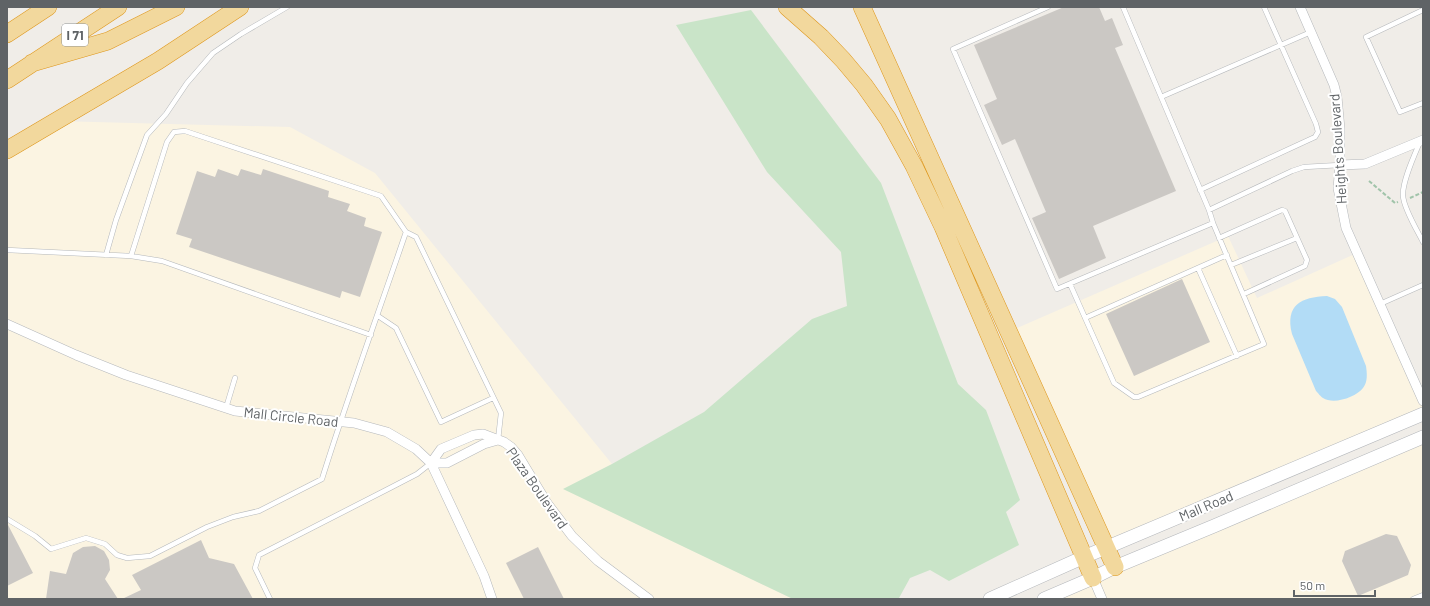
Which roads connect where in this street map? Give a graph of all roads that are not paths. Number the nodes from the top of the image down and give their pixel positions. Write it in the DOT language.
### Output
graph roads {
  1 [pos="48,7"];
  2 [pos="118,7"];
  3 [pos="176,7"];
  4 [pos="240,7"];
  5 [pos="287,7"];
  6 [pos="787,7"];
  7 [pos="862,7"];
  8 [pos="1048,7"];
  9 [pos="1122,7"];
  10 [pos="1264,7"];
  11 [pos="1300,7"];
  12 [pos="1423,10"];
  13 [pos="1311,32"];
  14 [pos="7,34"];
  15 [pos="1280,45"];
  16 [pos="32,63"];
  17 [pos="7,80"];
  18 [pos="1161,97"];
  19 [pos="1423,102"];
  20 [pos="1422,141"];
  21 [pos="7,150"];
  22 [pos="1340,165"];
  23 [pos="1200,190"];
  24 [pos="1209,210"];
  25 [pos="1213,223"];
  26 [pos="406,232"];
  27 [pos="1220,238"];
  28 [pos="1297,238"];
  29 [pos="1423,242"];
  30 [pos="7,250"];
  31 [pos="106,255"];
  32 [pos="1227,255"];
  33 [pos="131,256"];
  34 [pos="1231,266"];
  35 [pos="1198,268"];
  36 [pos="1070,284"];
  37 [pos="1423,285"];
  38 [pos="1244,294"];
  39 [pos="1380,304"];
  40 [pos="378,316"];
  41 [pos="1085,318"];
  42 [pos="7,324"];
  43 [pos="371,335"];
  44 [pos="1237,356"];
  45 [pos="235,378"];
  46 [pos="493,398"];
  47 [pos="1423,401"];
  48 [pos="226,408"];
  49 [pos="1423,414"];
  50 [pos="340,423"];
  51 [pos="1423,437"];
  52 [pos="498,440"];
  53 [pos="431,463"];
  54 [pos="7,519"];
  55 [pos="1107,548"];
  56 [pos="1084,557"];
  57 [pos="1115,567"];
  58 [pos="1093,578"];
  59 [pos="1423,595"];
  60 [pos="270,599"];
  61 [pos="492,599"];
  62 [pos="649,599"];
  63 [pos="990,599"];
  64 [pos="1044,599"];
  65 [pos="1102,599"];
  66 [pos="1413,599"];
  1 -- 14 [label="highway"];
  2 -- 16 [label="highway, I 71"];
  3 -- 16 [label="highway"];
  4 -- 21 [label="highway"];
  5 -- 31 [label="lane"];
  6 -- 56 [label="highway"];
  7 -- 55 [label="highway"];
  8 -- 36 [label="lane"];
  9 -- 18 [label="lane"];
  10 -- 15 [label="lane"];
  11 -- 13 [label="street, Heights Boulevard"];
  12 -- 19 [label="lane"];
  13 -- 15 [label="lane"];
  13 -- 22 [label="street, Heights Boulevard"];
  15 -- 18 [label="lane"];
  15 -- 23 [label="lane"];
  16 -- 17 [label="highway, I 71"];
  18 -- 23 [label="lane"];
  20 -- 22 [label="street"];
  20 -- 29 [label="lane"];
  22 -- 24 [label="lane"];
  22 -- 39 [label="street, Heights Boulevard"];
  23 -- 24 [label="lane"];
  24 -- 25 [label="lane"];
  25 -- 27 [label="lane"];
  25 -- 36 [label="lane"];
  26 -- 33 [label="lane"];
  26 -- 40 [label="lane"];
  26 -- 46 [label="lane"];
  27 -- 28 [label="lane"];
  27 -- 32 [label="lane"];
  28 -- 34 [label="lane"];
  28 -- 38 [label="lane"];
  30 -- 31 [label="lane"];
  31 -- 33 [label="lane"];
  32 -- 34 [label="lane"];
  32 -- 35 [label="lane"];
  33 -- 43 [label="lane"];
  34 -- 38 [label="lane"];
  35 -- 41 [label="lane"];
  35 -- 44 [label="lane"];
  36 -- 41 [label="lane"];
  37 -- 39 [label="lane"];
  38 -- 44 [label="lane"];
  39 -- 47 [label="street, Heights Boulevard"];
  40 -- 43 [label="lane"];
  40 -- 46 [label="lane"];
  41 -- 44 [label="lane"];
  42 -- 48 [label="street, Mall Circle Road"];
  43 -- 50 [label="lane"];
  45 -- 48 [label="lane"];
  46 -- 52 [label="lane"];
  48 -- 50 [label="street, Mall Circle Road"];
  49 -- 55 [label="main road, Mall Road"];
  50 -- 53 [label="street, Mall Circle Road"];
  50 -- 54 [label="lane"];
  51 -- 57 [label="main road, Mall Road"];
  52 -- 53 [label="street, Plaza Boulevard"];
  52 -- 53 [label="street, Plaza Boulevard"];
  52 -- 62 [label="street, Plaza Boulevard"];
  53 -- 60 [label="lane"];
  53 -- 61 [label="street, Mall Circle Road"];
  55 -- 56 [label="main road, Mall Road"];
  55 -- 57 [label="highway"];
  56 -- 58 [label="highway"];
  56 -- 63 [label="main road, Mall Road"];
  57 -- 58 [label="main road, Mall Road"];
  58 -- 64 [label="main road, Mall Road"];
  58 -- 65 [label="street"];
  59 -- 66 [label="lane"];
}
